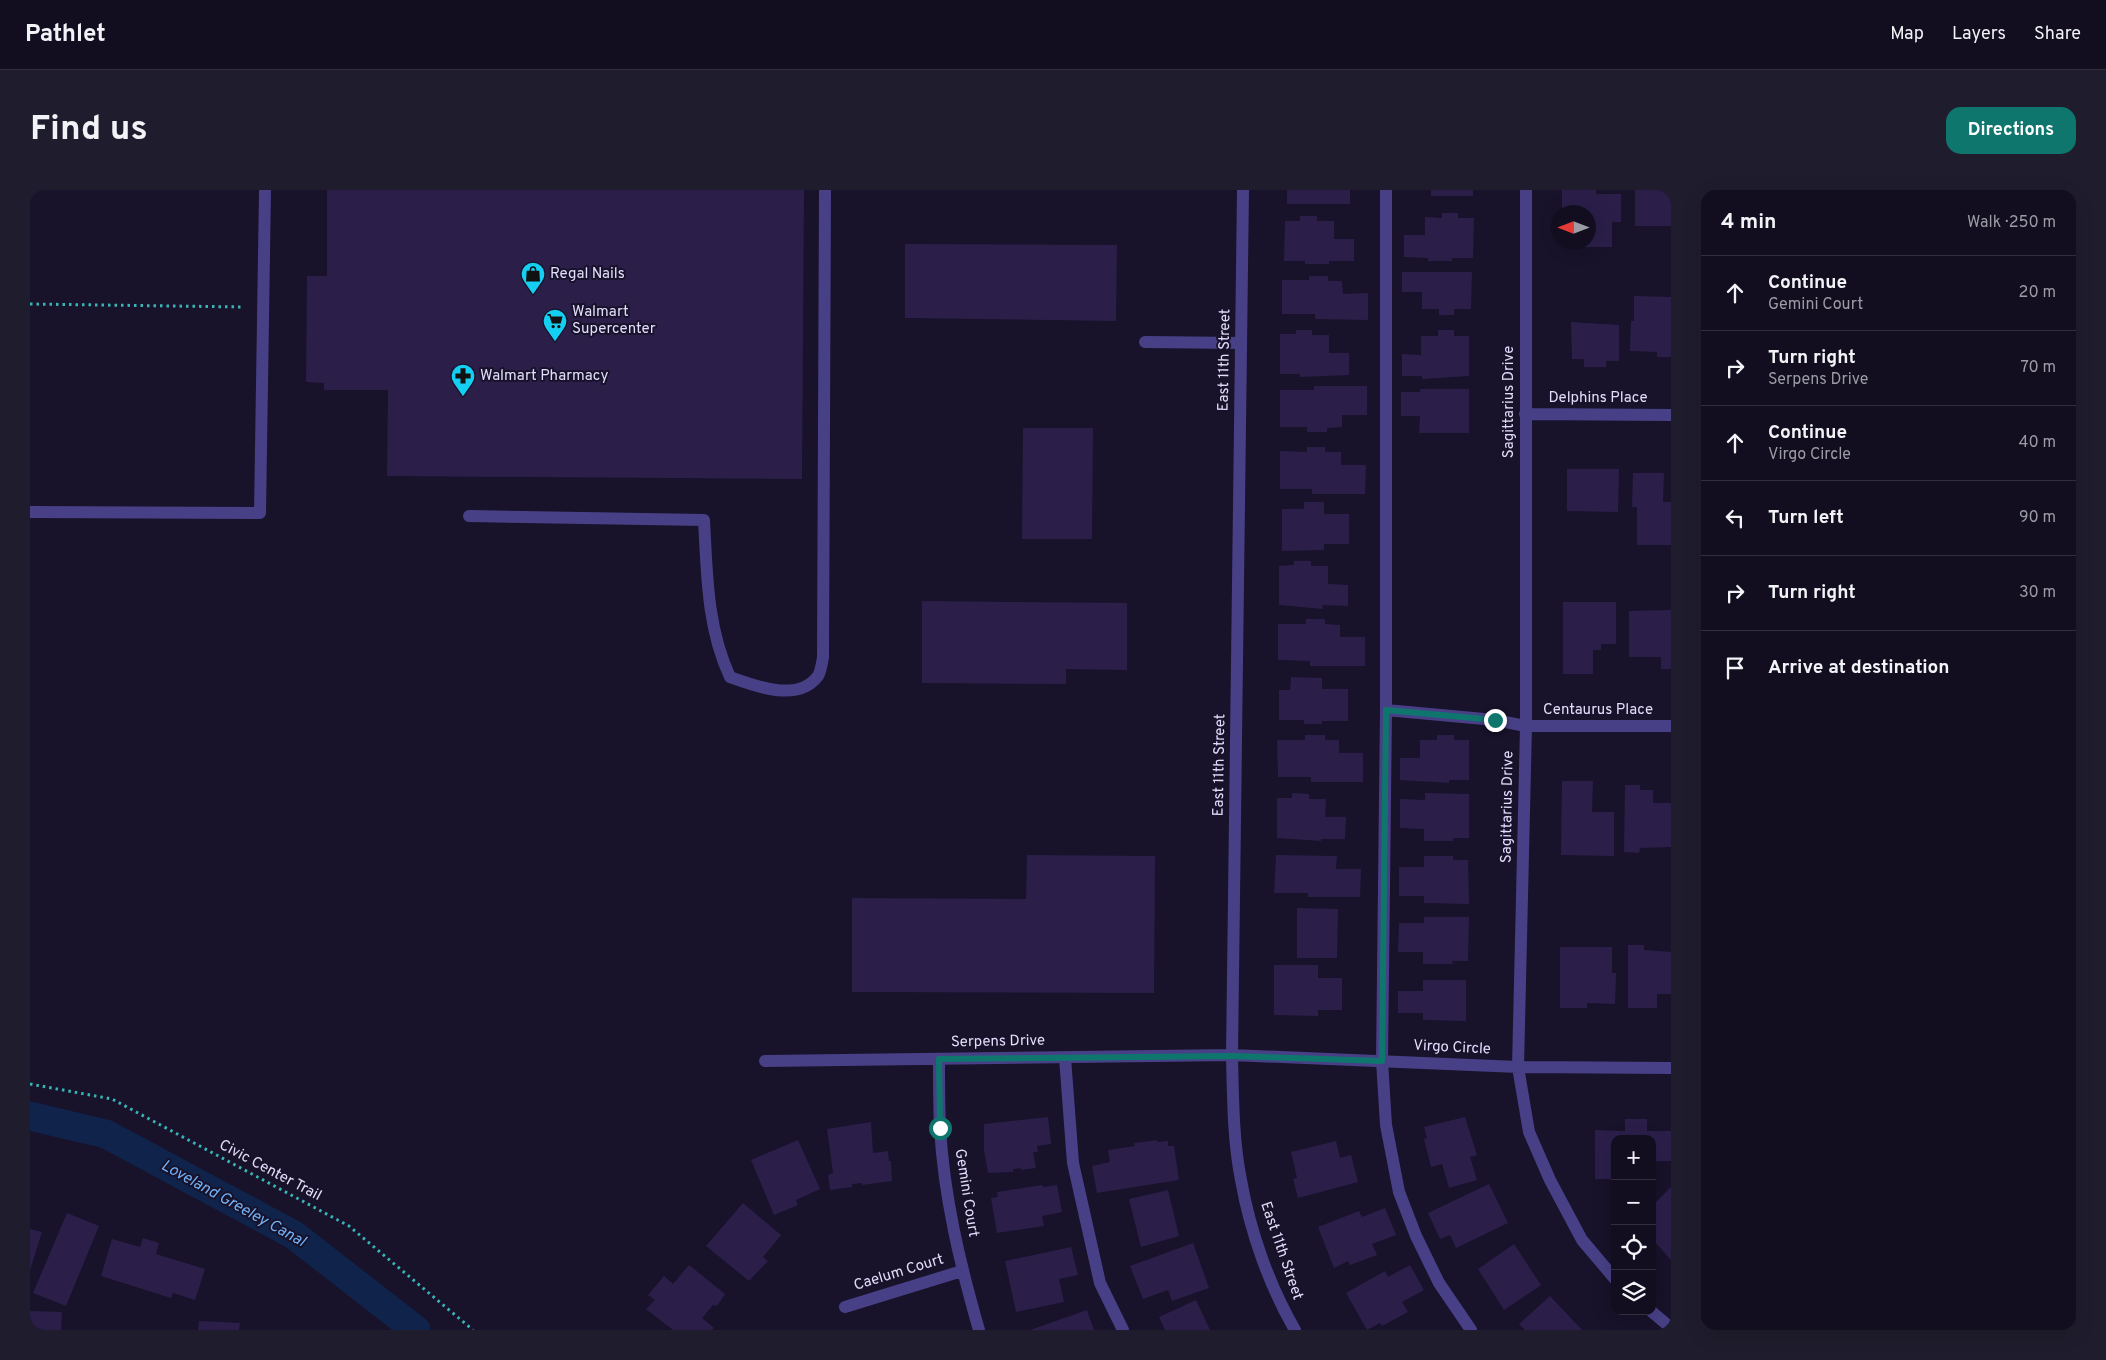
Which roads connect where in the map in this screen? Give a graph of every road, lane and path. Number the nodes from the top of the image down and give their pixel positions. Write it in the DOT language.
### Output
graph roads {
  1 [pos="265,190"];
  2 [pos="825,190"];
  3 [pos="1243,190"];
  4 [pos="1386,190"];
  5 [pos="1526,190"];
  6 [pos="30,304"];
  7 [pos="264,307"];
  8 [pos="1145,342"];
  9 [pos="1241,343"];
  10 [pos="1525,414"];
  11 [pos="1671,415"];
  12 [pos="30,512"];
  13 [pos="469,516"];
  14 [pos="1386,710"];
  15 [pos="1526,726"];
  16 [pos="1671,726"];
  17 [pos="1232,1056"];
  18 [pos="1065,1058"];
  19 [pos="939,1059"];
  20 [pos="765,1061"];
  21 [pos="1382,1061"];
  22 [pos="1518,1067"];
  23 [pos="1671,1068"];
  24 [pos="30,1084"];
  25 [pos="962,1271"];
  26 [pos="1611,1274"];
  27 [pos="845,1307"];
  28 [pos="1656,1315"];
  29 [pos="1671,1328"];
  30 [pos="472,1330"];
  31 [pos="980,1330"];
  32 [pos="1123,1330"];
  33 [pos="1295,1330"];
  34 [pos="1471,1330"];
  1 -- 7 [label="street"];
  2 -- 13 [label="street"];
  3 -- 9 [label="street, East 11th Street"];
  4 -- 14 [label="street"];
  5 -- 10 [label="street, Sagittarius Drive"];
  6 -- 7 [label="path"];
  7 -- 12 [label="street"];
  8 -- 9 [label="street"];
  9 -- 17 [label="street, East 11th Street"];
  10 -- 11 [label="street, Delphins Place"];
  10 -- 15 [label="street, Sagittarius Drive"];
  14 -- 15 [label="street, Centaurus Place"];
  14 -- 21 [label="street"];
  15 -- 16 [label="street, Centaurus Place"];
  15 -- 22 [label="street, Sagittarius Drive"];
  17 -- 18 [label="street, Serpens Drive"];
  17 -- 21 [label="street, Virgo Circle"];
  17 -- 33 [label="street, East 11th Street"];
  18 -- 19 [label="street, Serpens Drive"];
  18 -- 32 [label="street"];
  19 -- 20 [label="street, Serpens Drive"];
  19 -- 25 [label="street, Gemini Court"];
  21 -- 22 [label="street, Virgo Circle"];
  21 -- 34 [label="street"];
  22 -- 23 [label="street, Virgo Circle"];
  22 -- 26 [label="street, Sagittarius Drive"];
  24 -- 30 [label="path, Civic Center Trail"];
  25 -- 27 [label="street, Caelum Court"];
  25 -- 31 [label="street, Gemini Court"];
  28 -- 29 [label="street"];
}
